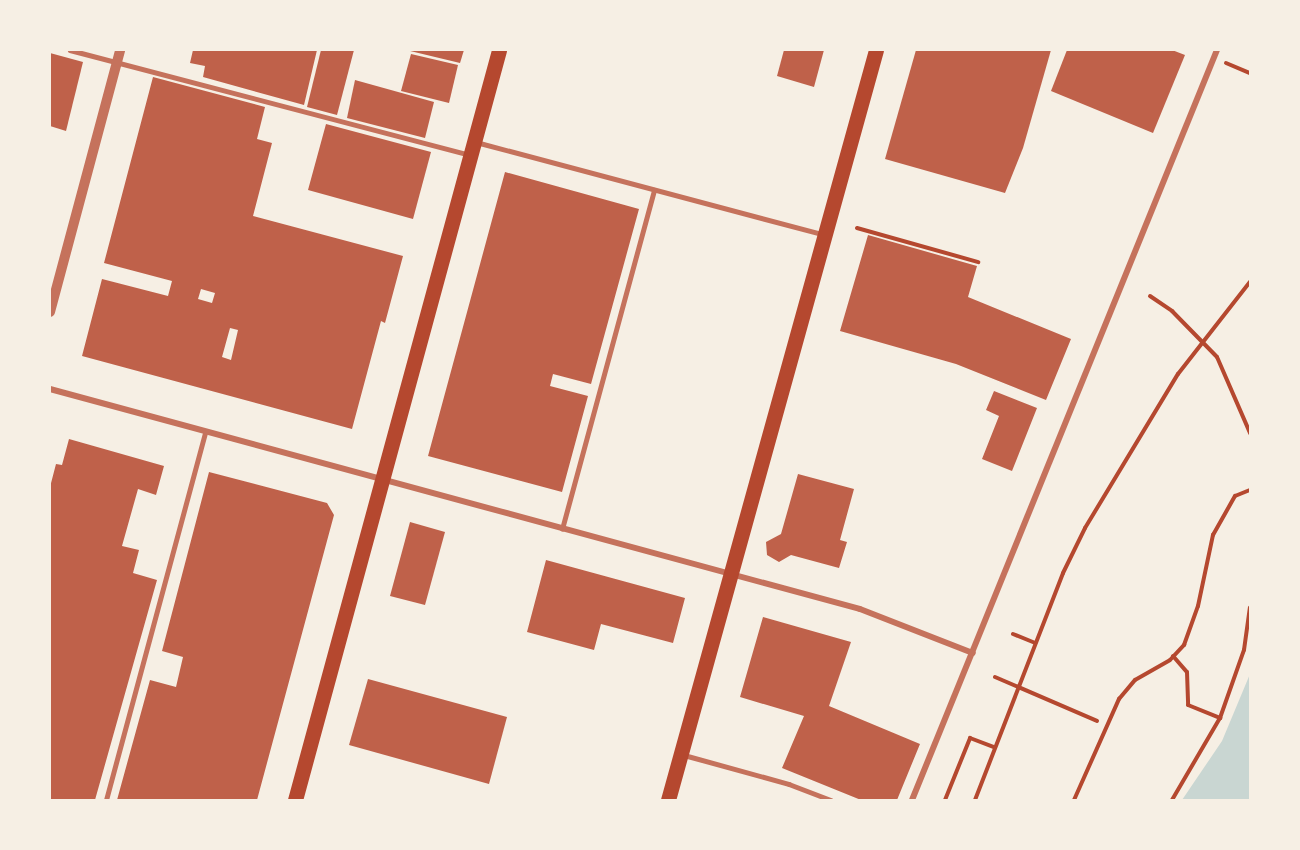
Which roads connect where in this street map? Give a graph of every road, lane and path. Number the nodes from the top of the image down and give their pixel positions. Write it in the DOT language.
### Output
graph roads {
  1 [pos="70,50"];
  2 [pos="120,50"];
  3 [pos="499,50"];
  4 [pos="876,50"];
  5 [pos="1217,50"];
  6 [pos="1214,57"];
  7 [pos="117,62"];
  8 [pos="1251,73"];
  9 [pos="472,148"];
  10 [pos="654,190"];
  11 [pos="856,228"];
  12 [pos="824,235"];
  13 [pos="978,262"];
  14 [pos="1251,282"];
  15 [pos="1150,296"];
  16 [pos="50,312"];
  17 [pos="1204,342"];
  18 [pos="50,389"];
  19 [pos="205,432"];
  20 [pos="1251,433"];
  21 [pos="380,481"];
  22 [pos="1251,490"];
  23 [pos="562,530"];
  24 [pos="729,575"];
  25 [pos="1251,607"];
  26 [pos="1013,634"];
  27 [pos="1035,643"];
  28 [pos="973,653"];
  29 [pos="1173,656"];
  30 [pos="995,677"];
  31 [pos="1018,686"];
  32 [pos="1220,718"];
  33 [pos="1097,721"];
  34 [pos="993,747"];
  35 [pos="681,754"];
  36 [pos="106,801"];
  37 [pos="295,801"];
  38 [pos="668,801"];
  39 [pos="831,801"];
  40 [pos="912,801"];
  41 [pos="945,801"];
  42 [pos="975,801"];
  43 [pos="1074,801"];
  44 [pos="1172,801"];
  1 -- 7 [label="lane"];
  2 -- 7 [label="street"];
  3 -- 9 [label="main road"];
  4 -- 12 [label="main road"];
  5 -- 6 [label="street"];
  6 -- 8 [label="path"];
  6 -- 28 [label="street"];
  7 -- 9 [label="lane"];
  7 -- 16 [label="street"];
  9 -- 10 [label="lane"];
  9 -- 21 [label="main road"];
  10 -- 12 [label="lane"];
  10 -- 23 [label="lane"];
  11 -- 13 [label="path"];
  12 -- 24 [label="main road"];
  14 -- 17 [label="path"];
  15 -- 17 [label="path"];
  17 -- 20 [label="path"];
  17 -- 27 [label="path"];
  18 -- 19 [label="street"];
  19 -- 21 [label="street"];
  19 -- 36 [label="lane"];
  21 -- 23 [label="street"];
  21 -- 37 [label="main road"];
  22 -- 29 [label="path"];
  23 -- 24 [label="street"];
  24 -- 28 [label="street"];
  24 -- 35 [label="main road"];
  25 -- 32 [label="path"];
  26 -- 27 [label="path"];
  27 -- 31 [label="path"];
  28 -- 40 [label="street"];
  29 -- 32 [label="path"];
  29 -- 43 [label="path"];
  30 -- 31 [label="path"];
  31 -- 33 [label="path"];
  31 -- 34 [label="path"];
  32 -- 44 [label="path"];
  34 -- 41 [label="path"];
  34 -- 42 [label="path"];
  35 -- 38 [label="main road"];
  35 -- 39 [label="lane"];
}
